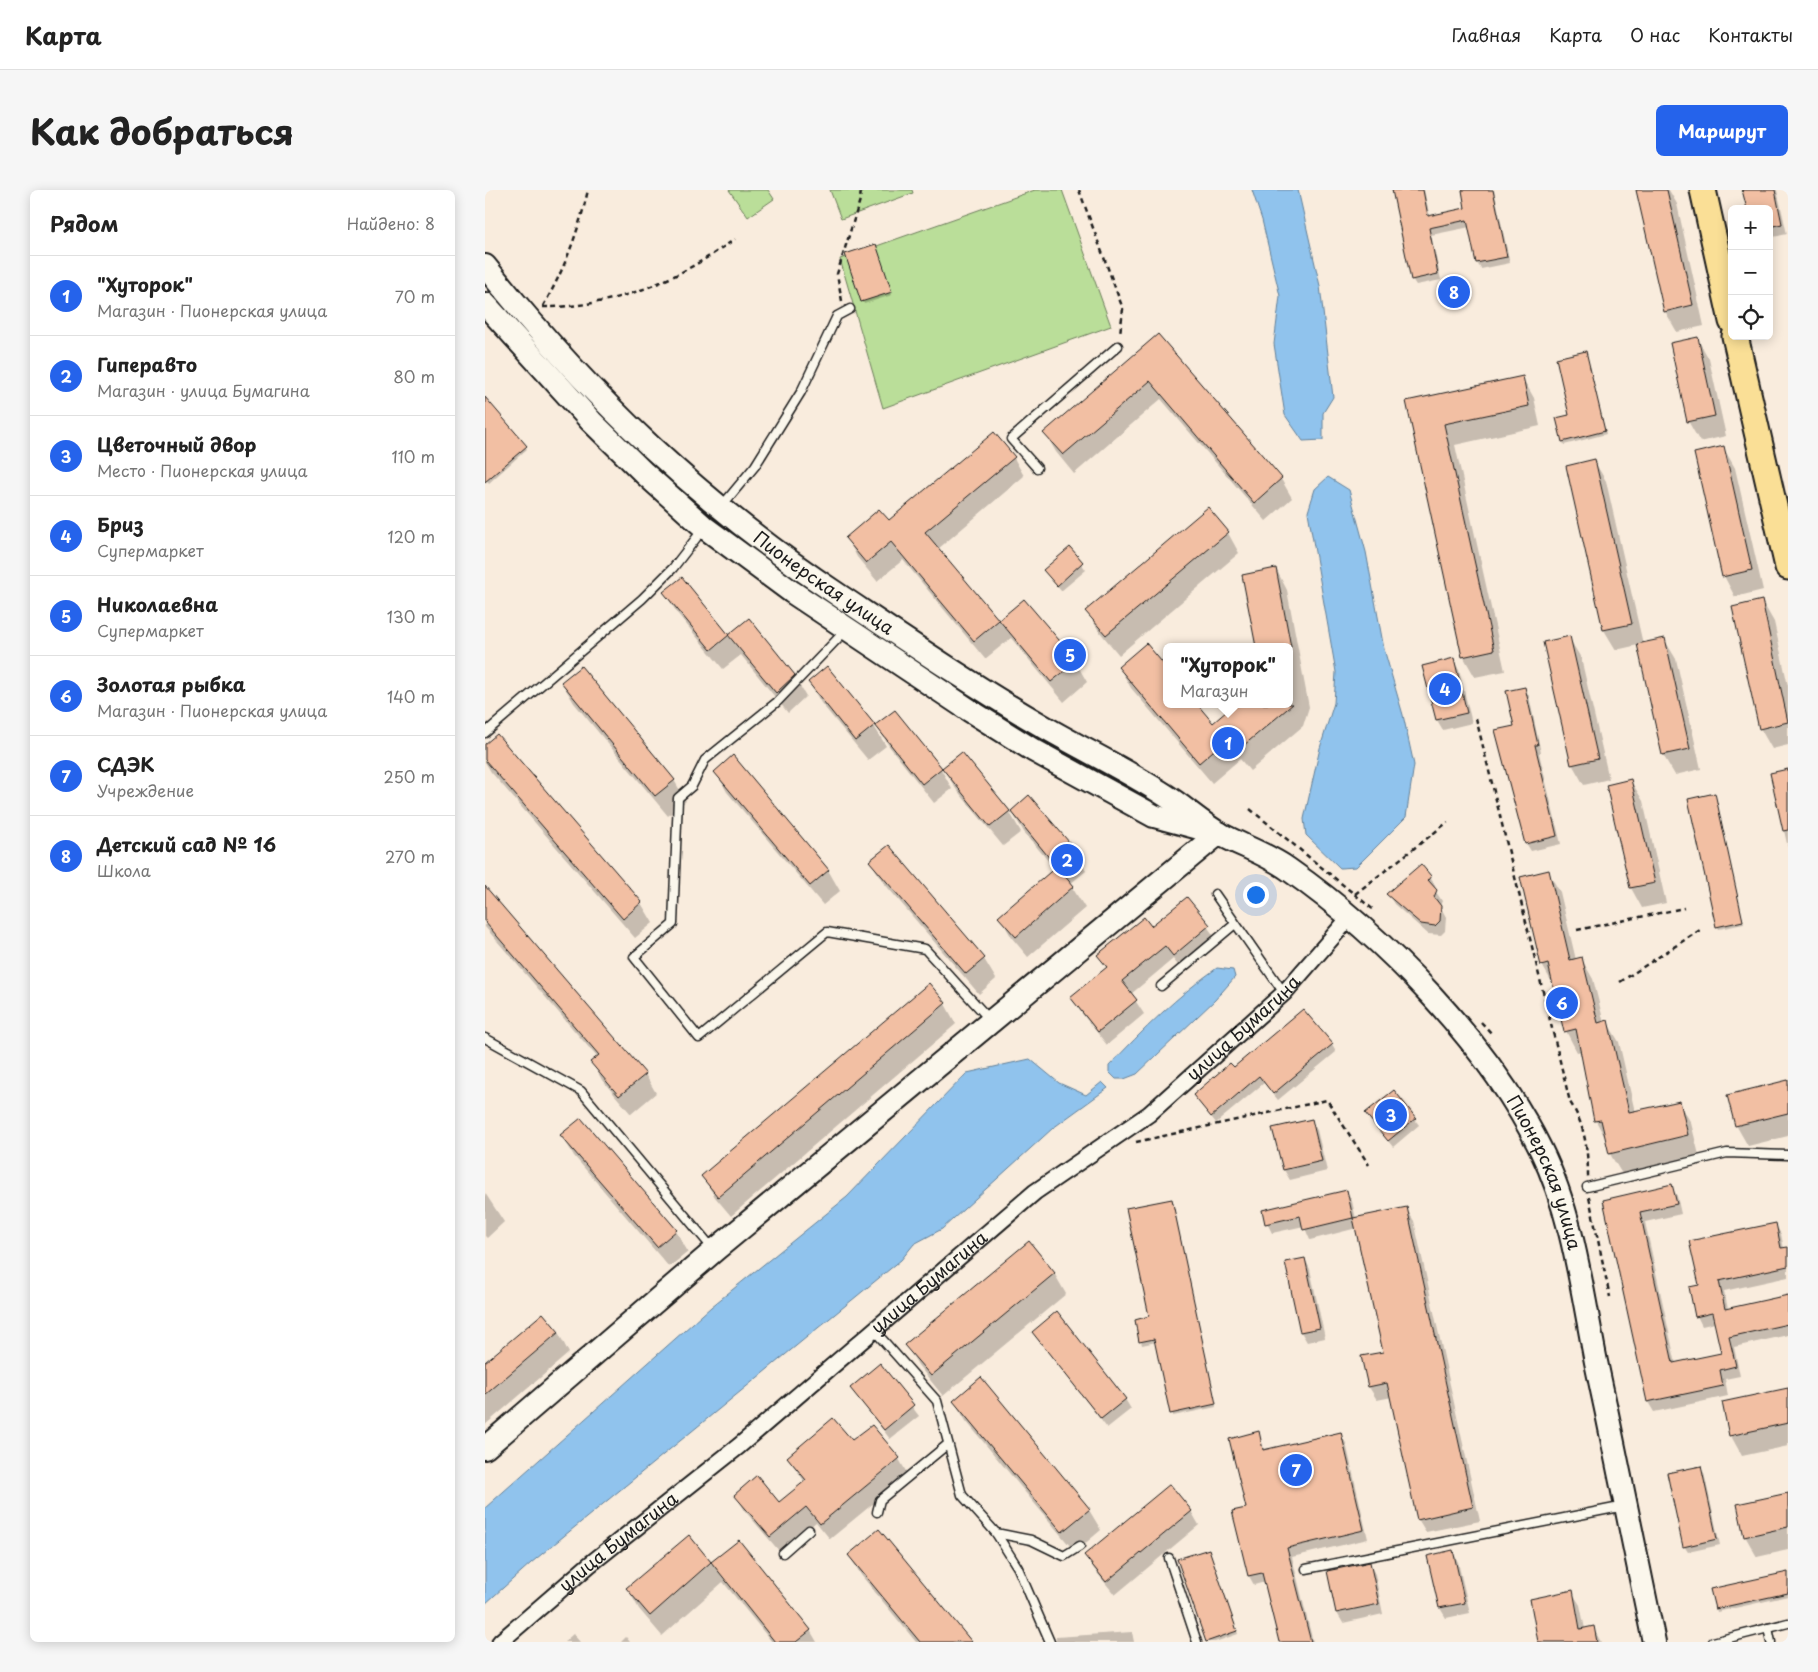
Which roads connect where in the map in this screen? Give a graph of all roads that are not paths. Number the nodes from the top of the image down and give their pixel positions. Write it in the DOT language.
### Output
graph roads {
  1 [pos="1703,190"];
  2 [pos="485,266"];
  3 [pos="1728,303"];
  4 [pos="485,304"];
  5 [pos="850,309"];
  6 [pos="1736,340"];
  7 [pos="1118,346"];
  8 [pos="1037,468"];
  9 [pos="720,508"];
  10 [pos="704,527"];
  11 [pos="1788,567"];
  12 [pos="846,629"];
  13 [pos="485,733"];
  14 [pos="1219,833"];
  15 [pos="1215,894"];
  16 [pos="1350,917"];
  17 [pos="1235,924"];
  18 [pos="1161,986"];
  19 [pos="1284,993"];
  20 [pos="991,1021"];
  21 [pos="485,1038"];
  22 [pos="1788,1155"];
  23 [pos="1587,1186"];
  24 [pos="715,1250"];
  25 [pos="873,1329"];
  26 [pos="948,1444"];
  27 [pos="485,1448"];
  28 [pos="1627,1505"];
  29 [pos="877,1512"];
  30 [pos="809,1530"];
  31 [pos="996,1534"];
  32 [pos="1080,1546"];
  33 [pos="783,1553"];
  34 [pos="1169,1558"];
  35 [pos="1306,1568"];
  36 [pos="1788,1623"];
  37 [pos="1768,1628"];
  38 [pos="500,1642"];
  39 [pos="1050,1642"];
  40 [pos="1197,1642"];
  41 [pos="1654,1642"];
  42 [pos="1713,1642"];
  43 [pos="1771,1642"];
  1 -- 3 [label="main road"];
  2 -- 9 [label="main road, Пионерская улица"];
  4 -- 10 [label="main road, Пионерская улица"];
  5 -- 9 [label="lane"];
  6 -- 11 [label="main road"];
  7 -- 8 [label="lane"];
  9 -- 10 [label="main road"];
  9 -- 14 [label="main road, Пионерская улица"];
  10 -- 12 [label="main road, Пионерская улица"];
  10 -- 13 [label="lane"];
  12 -- 14 [label="main road, Пионерская улица"];
  12 -- 20 [label="lane"];
  14 -- 16 [label="main road, Пионерская улица"];
  14 -- 20 [label="main road"];
  15 -- 17 [label="lane"];
  16 -- 19 [label="street, улица Бумагина"];
  16 -- 28 [label="main road, Пионерская улица"];
  17 -- 18 [label="lane"];
  17 -- 19 [label="lane"];
  19 -- 25 [label="street, улица Бумагина"];
  20 -- 24 [label="main road"];
  21 -- 24 [label="lane"];
  22 -- 23 [label="lane"];
  24 -- 27 [label="main road"];
  25 -- 26 [label="lane"];
  25 -- 38 [label="street, улица Бумагина"];
  26 -- 29 [label="lane"];
  26 -- 31 [label="lane"];
  28 -- 35 [label="lane"];
  28 -- 41 [label="main road, Пионерская улица"];
  30 -- 33 [label="lane"];
  31 -- 32 [label="lane"];
  31 -- 39 [label="lane"];
  34 -- 40 [label="lane"];
  36 -- 37 [label="lane"];
  37 -- 42 [label="lane"];
  37 -- 43 [label="lane"];
}
